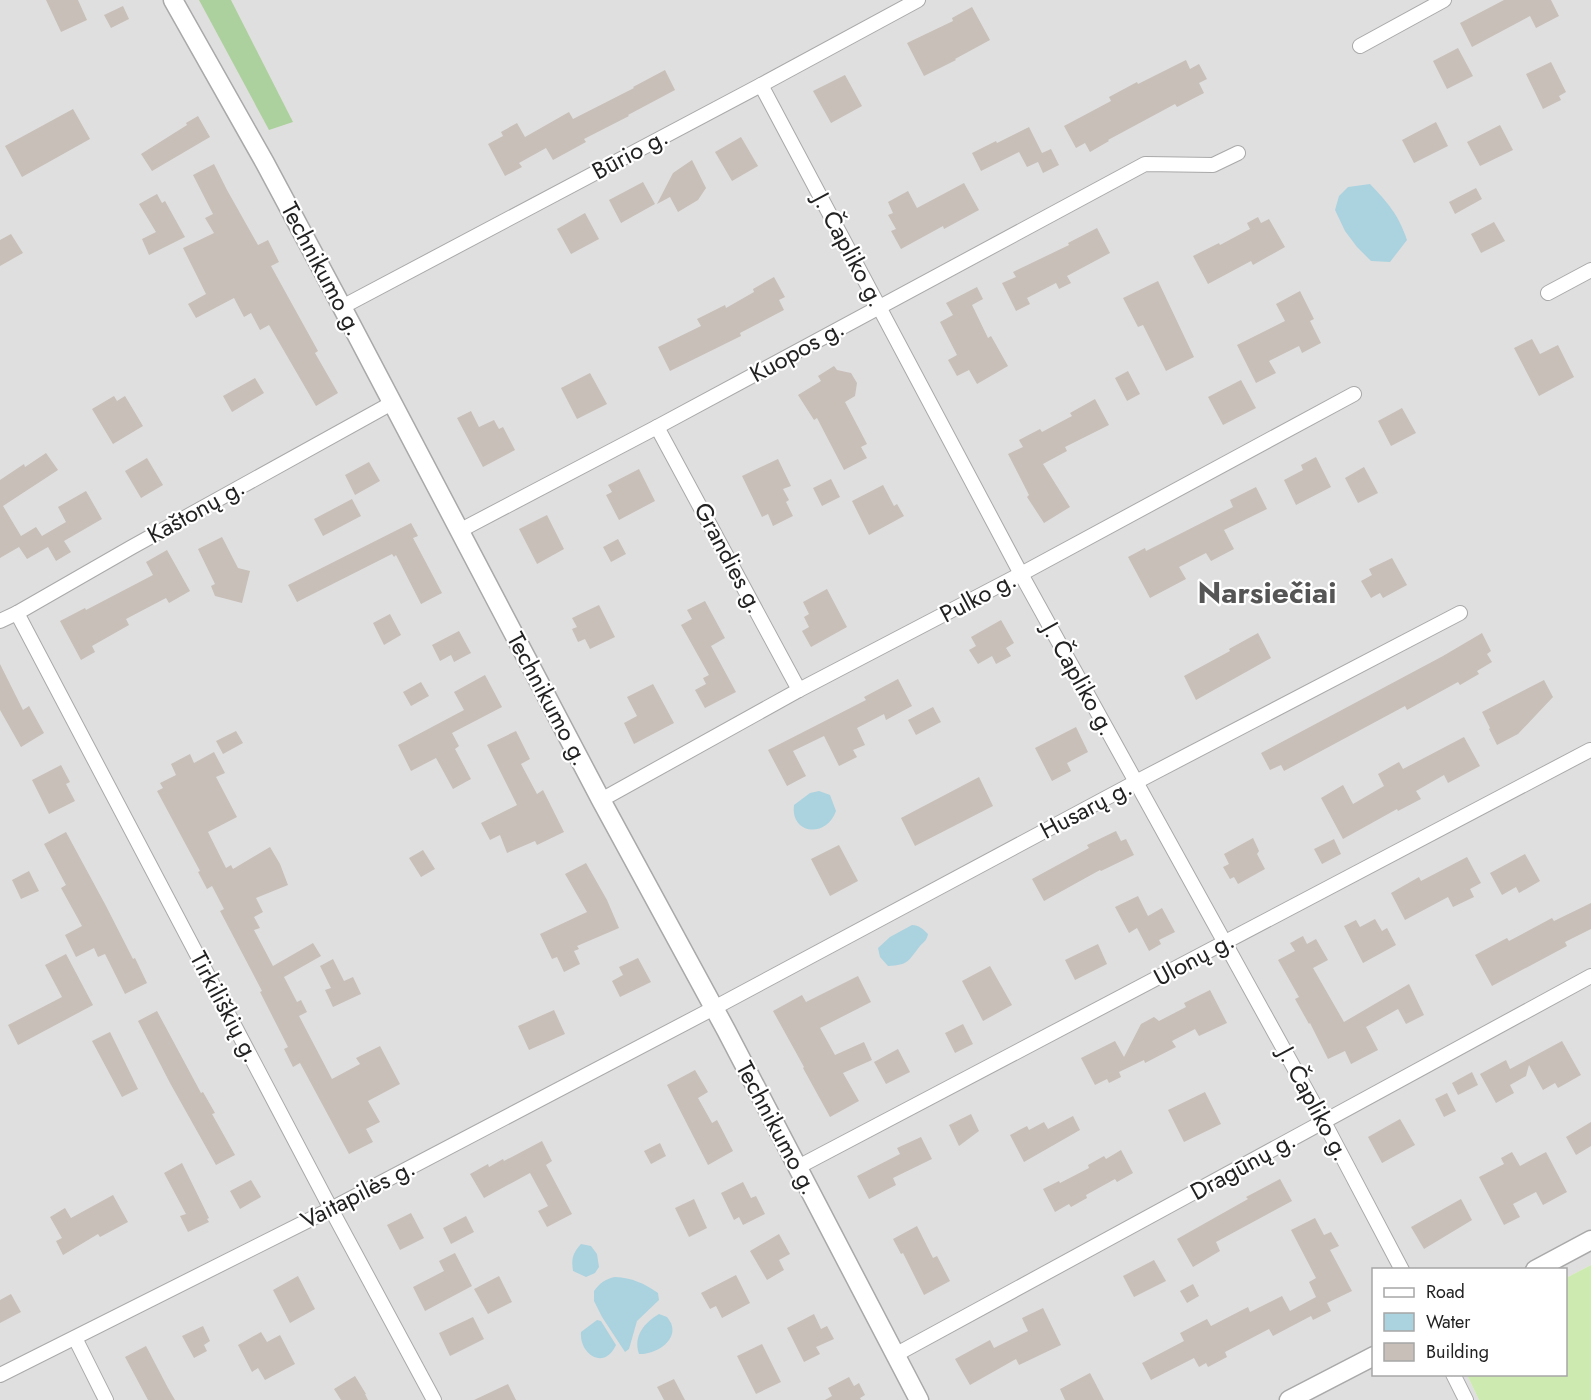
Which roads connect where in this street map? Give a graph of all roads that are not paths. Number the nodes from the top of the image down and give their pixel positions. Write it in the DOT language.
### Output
graph roads {
  1 [pos="173,0"];
  2 [pos="918,0"];
  3 [pos="1444,0"];
  4 [pos="1360,46"];
  5 [pos="761,85"];
  6 [pos="1238,153"];
  7 [pos="1591,270"];
  8 [pos="1548,293"];
  9 [pos="879,306"];
  10 [pos="342,307"];
  11 [pos="1354,394"];
  12 [pos="392,403"];
  13 [pos="657,427"];
  14 [pos="459,531"];
  15 [pos="1021,574"];
  16 [pos="17,613"];
  17 [pos="1460,613"];
  18 [pos="0,621"];
  19 [pos="799,690"];
  20 [pos="1590,750"];
  21 [pos="1136,783"];
  22 [pos="601,800"];
  23 [pos="1226,942"];
  24 [pos="1591,976"];
  25 [pos="714,1008"];
  26 [pos="1324,1122"];
  27 [pos="798,1167"];
  28 [pos="331,1209"];
  29 [pos="1591,1239"];
  30 [pos="1401,1268"];
  31 [pos="1537,1268"];
  32 [pos="75,1338"];
  33 [pos="895,1355"];
  34 [pos="1372,1357"];
  35 [pos="0,1375"];
  36 [pos="1454,1376"];
  37 [pos="106,1400"];
  38 [pos="434,1400"];
  39 [pos="919,1400"];
  40 [pos="1289,1400"];
  41 [pos="1466,1400"];
  1 -- 10 [label="street, Technikumo g."];
  2 -- 5 [label="street, Būrio g."];
  3 -- 4 [label="street"];
  5 -- 9 [label="street, J. Čapliko g."];
  5 -- 10 [label="street, Būrio g."];
  6 -- 9 [label="street, Kuopos g."];
  7 -- 8 [label="street"];
  9 -- 13 [label="street, Kuopos g."];
  9 -- 15 [label="street, J. Čapliko g."];
  10 -- 12 [label="street, Technikumo g."];
  11 -- 15 [label="street, Pulko g."];
  12 -- 14 [label="street, Technikumo g."];
  12 -- 16 [label="street, Kaštonų g."];
  13 -- 14 [label="street, Kuopos g."];
  13 -- 19 [label="street, Grandies g."];
  14 -- 22 [label="street, Technikumo g."];
  15 -- 19 [label="street, Pulko g."];
  15 -- 21 [label="street, J. Čapliko g."];
  16 -- 18 [label="street, Kaštonų g."];
  16 -- 28 [label="street, Tirkiliškių g."];
  17 -- 21 [label="street, Husarų g."];
  19 -- 22 [label="street, Pulko g."];
  20 -- 23 [label="street, Ulonų g."];
  21 -- 23 [label="street, J. Čapliko g."];
  21 -- 25 [label="street, Husarų g."];
  22 -- 25 [label="street, Technikumo g."];
  23 -- 26 [label="street, J. Čapliko g."];
  23 -- 27 [label="street, Ulonų g."];
  24 -- 26 [label="street, Dragūnų g."];
  25 -- 27 [label="street, Technikumo g."];
  25 -- 28 [label="street, Vaitapilės g."];
  26 -- 30 [label="street, J. Čapliko g."];
  26 -- 33 [label="street, Dragūnų g."];
  27 -- 33 [label="street, Technikumo g."];
  28 -- 32 [label="street, Vaitapilės g."];
  28 -- 38 [label="street, Tirkiliškių g."];
  29 -- 31 [label="street"];
  32 -- 35 [label="street, Vaitapilės g."];
  32 -- 37 [label="street"];
  33 -- 39 [label="street, Technikumo g."];
  34 -- 40 [label="street"];
  36 -- 41 [label="street"];
}
